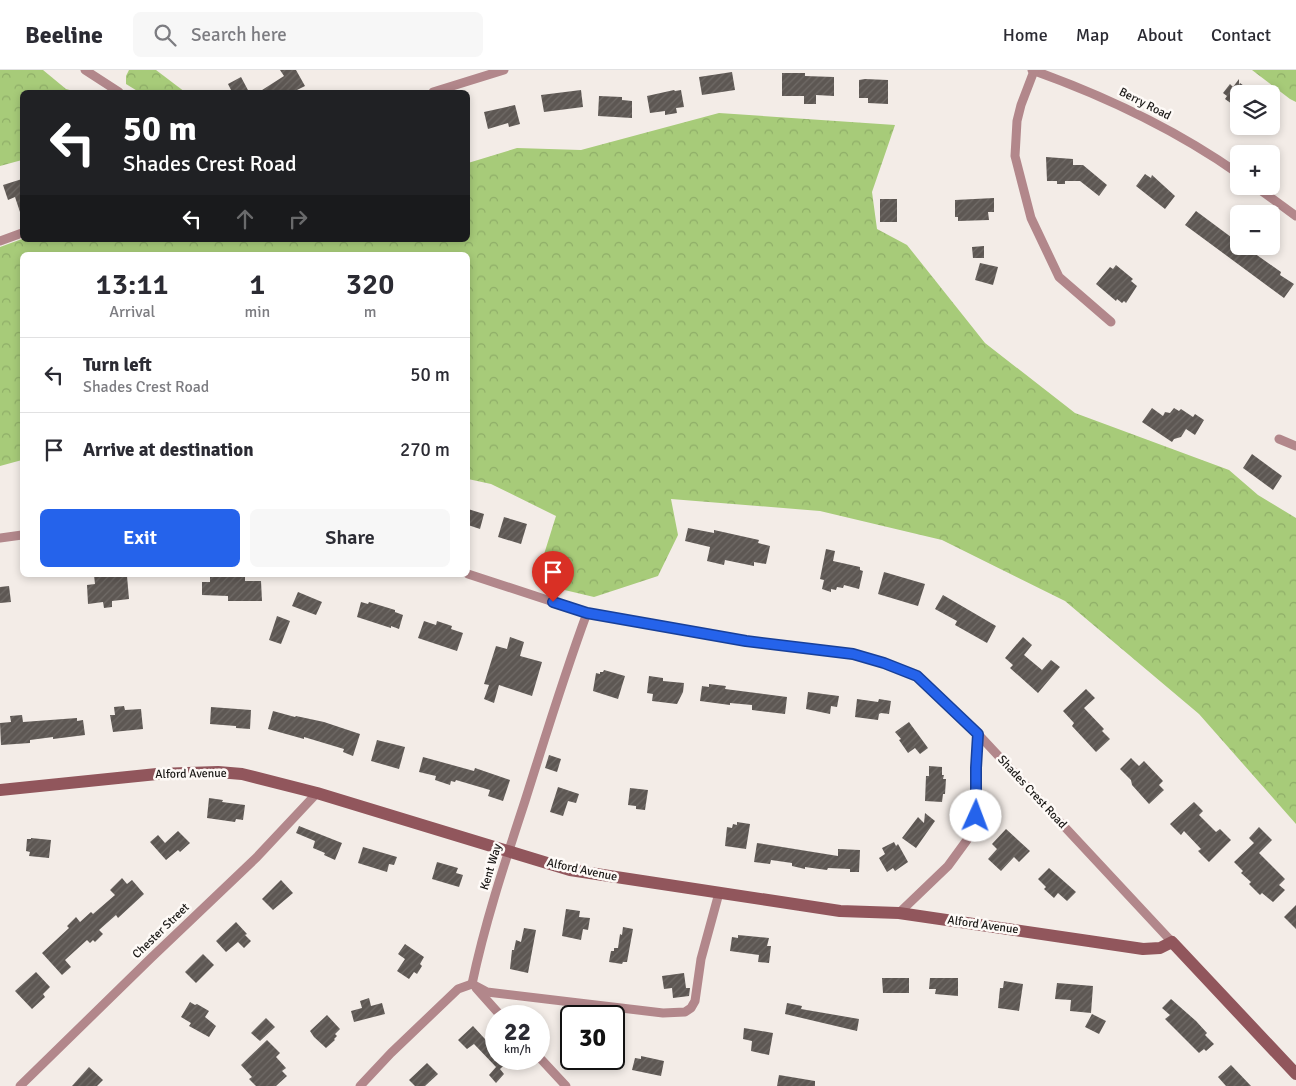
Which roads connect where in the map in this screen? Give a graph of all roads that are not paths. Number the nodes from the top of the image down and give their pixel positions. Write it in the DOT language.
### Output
graph roads {
  1 [pos="86,70"];
  2 [pos="504,70"];
  3 [pos="1033,70"];
  4 [pos="116,90"];
  5 [pos="439,90"];
  6 [pos="1230,168"];
  7 [pos="1267,195"];
  8 [pos="1296,216"];
  9 [pos="20,235"];
  10 [pos="0,241"];
  11 [pos="1111,322"];
  12 [pos="1280,439"];
  13 [pos="1296,446"];
  14 [pos="20,535"];
  15 [pos="0,538"];
  16 [pos="470,575"];
  17 [pos="587,613"];
  18 [pos="978,734"];
  19 [pos="0,790"];
  20 [pos="318,793"];
  21 [pos="508,851"];
  22 [pos="719,893"];
  23 [pos="899,913"];
  24 [pos="1172,942"];
  25 [pos="472,984"];
  26 [pos="492,1005"];
  27 [pos="550,1069"];
  28 [pos="1296,1074"];
  29 [pos="20,1086"];
  30 [pos="360,1086"];
  31 [pos="566,1086"];
  1 -- 4 [label="street"];
  2 -- 5 [label="street"];
  3 -- 6 [label="street, Berry Road"];
  3 -- 11 [label="street"];
  7 -- 8 [label="street"];
  9 -- 10 [label="street"];
  12 -- 13 [label="street"];
  14 -- 15 [label="street"];
  16 -- 17 [label="street, Shades Crest Road"];
  17 -- 18 [label="street, Shades Crest Road"];
  17 -- 21 [label="street, Kent Way"];
  18 -- 23 [label="street"];
  18 -- 24 [label="street, Shades Crest Road"];
  19 -- 20 [label="street, Alford Avenue"];
  20 -- 21 [label="street, Alford Avenue"];
  20 -- 29 [label="street, Chester Street"];
  21 -- 22 [label="street, Alford Avenue"];
  21 -- 25 [label="street, Kent Way"];
  22 -- 23 [label="street, Alford Avenue"];
  22 -- 25 [label="street"];
  23 -- 24 [label="street, Alford Avenue"];
  24 -- 28 [label="street, Shades Crest Road"];
  25 -- 26 [label="street"];
  25 -- 30 [label="street"];
  27 -- 31 [label="street"];
}
